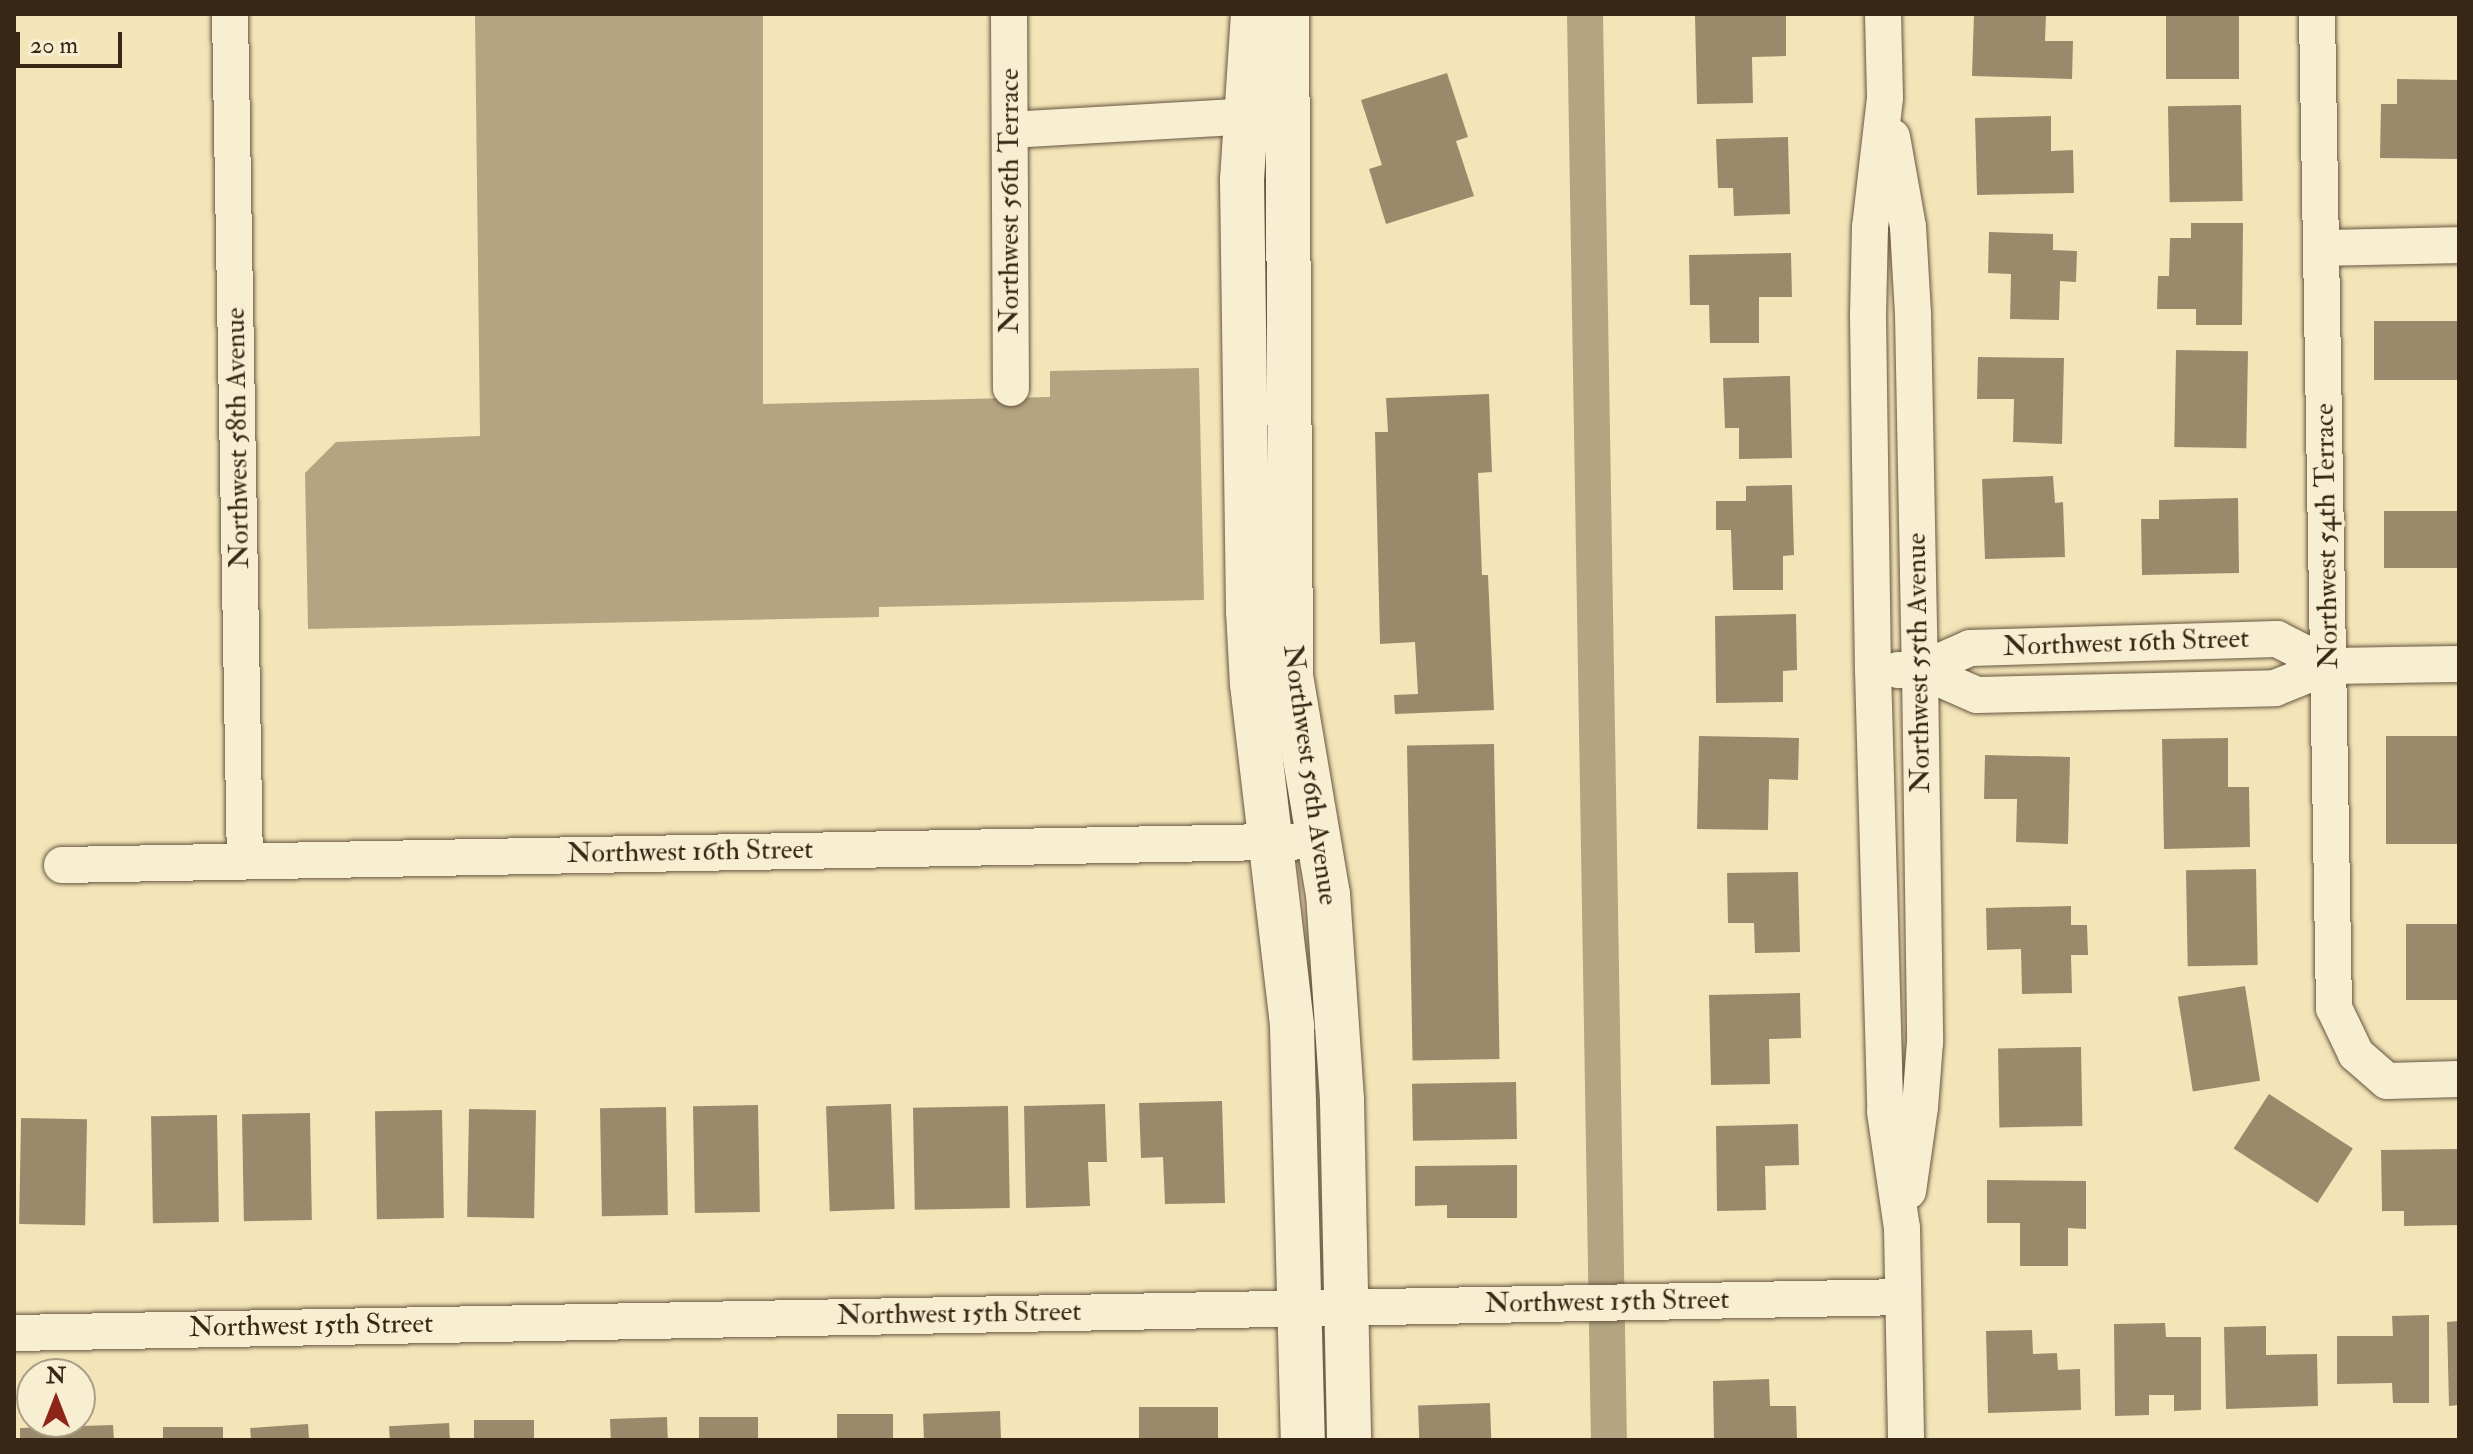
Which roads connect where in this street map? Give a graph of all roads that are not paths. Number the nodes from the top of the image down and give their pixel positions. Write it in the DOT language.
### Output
graph roads {
  1 [pos="230,14"];
  2 [pos="1009,14"];
  3 [pos="1253,14"];
  4 [pos="1287,14"];
  5 [pos="1883,14"];
  6 [pos="2317,14"];
  7 [pos="1885,98"];
  8 [pos="1266,116"];
  9 [pos="1010,130"];
  10 [pos="2459,245"];
  11 [pos="2321,248"];
  12 [pos="1011,388"];
  13 [pos="2459,664"];
  14 [pos="2330,666"];
  15 [pos="1873,670"];
  16 [pos="1920,670"];
  17 [pos="1272,841"];
  18 [pos="1318,841"];
  19 [pos="245,861"];
  20 [pos="62,865"];
  21 [pos="2459,1079"];
  22 [pos="1902,1228"];
  23 [pos="1903,1297"];
  24 [pos="1347,1307"];
  25 [pos="1300,1308"];
  26 [pos="14,1333"];
  27 [pos="1303,1440"];
  28 [pos="1349,1440"];
  29 [pos="1906,1440"];
  1 -- 19 [label="street, Northwest 58th Avenue"];
  2 -- 9 [label="street, Northwest 56th Terrace"];
  3 -- 8 [label="street, Northwest 56th Avenue"];
  4 -- 8 [label="street, Northwest 56th Avenue"];
  5 -- 7 [label="street, Northwest 55th Avenue"];
  6 -- 11 [label="street, Northwest 54th Terrace"];
  7 -- 15 [label="street, Northwest 55th Avenue"];
  7 -- 16 [label="street, Northwest 55th Avenue"];
  8 -- 9 [label="street"];
  8 -- 17 [label="street, Northwest 56th Avenue"];
  8 -- 18 [label="street, Northwest 56th Avenue"];
  9 -- 12 [label="street, Northwest 56th Terrace"];
  10 -- 11 [label="street"];
  11 -- 14 [label="street, Northwest 54th Terrace"];
  13 -- 14 [label="street, Northwest 16th Street"];
  14 -- 16 [label="street, Northwest 16th Street"];
  14 -- 16 [label="street, Northwest 16th Street"];
  14 -- 21 [label="street, Northwest 54th Terrace"];
  15 -- 16 [label="street, Northwest 16th Street"];
  15 -- 22 [label="street, Northwest 55th Avenue"];
  16 -- 22 [label="street, Northwest 55th Avenue"];
  17 -- 18 [label="street, Northwest 16th Street"];
  17 -- 19 [label="street, Northwest 16th Street"];
  17 -- 25 [label="street, Northwest 56th Avenue"];
  18 -- 24 [label="street, Northwest 56th Avenue"];
  19 -- 20 [label="street, Northwest 16th Street"];
  22 -- 23 [label="street, Northwest 55th Avenue"];
  23 -- 24 [label="street, Northwest 15th Street"];
  23 -- 29 [label="street, Northwest 55th Avenue"];
  24 -- 25 [label="street, Northwest 15th Street"];
  24 -- 28 [label="street, Northwest 56th Avenue"];
  25 -- 26 [label="street, Northwest 15th Street"];
  25 -- 27 [label="street, Northwest 56th Avenue"];
}
